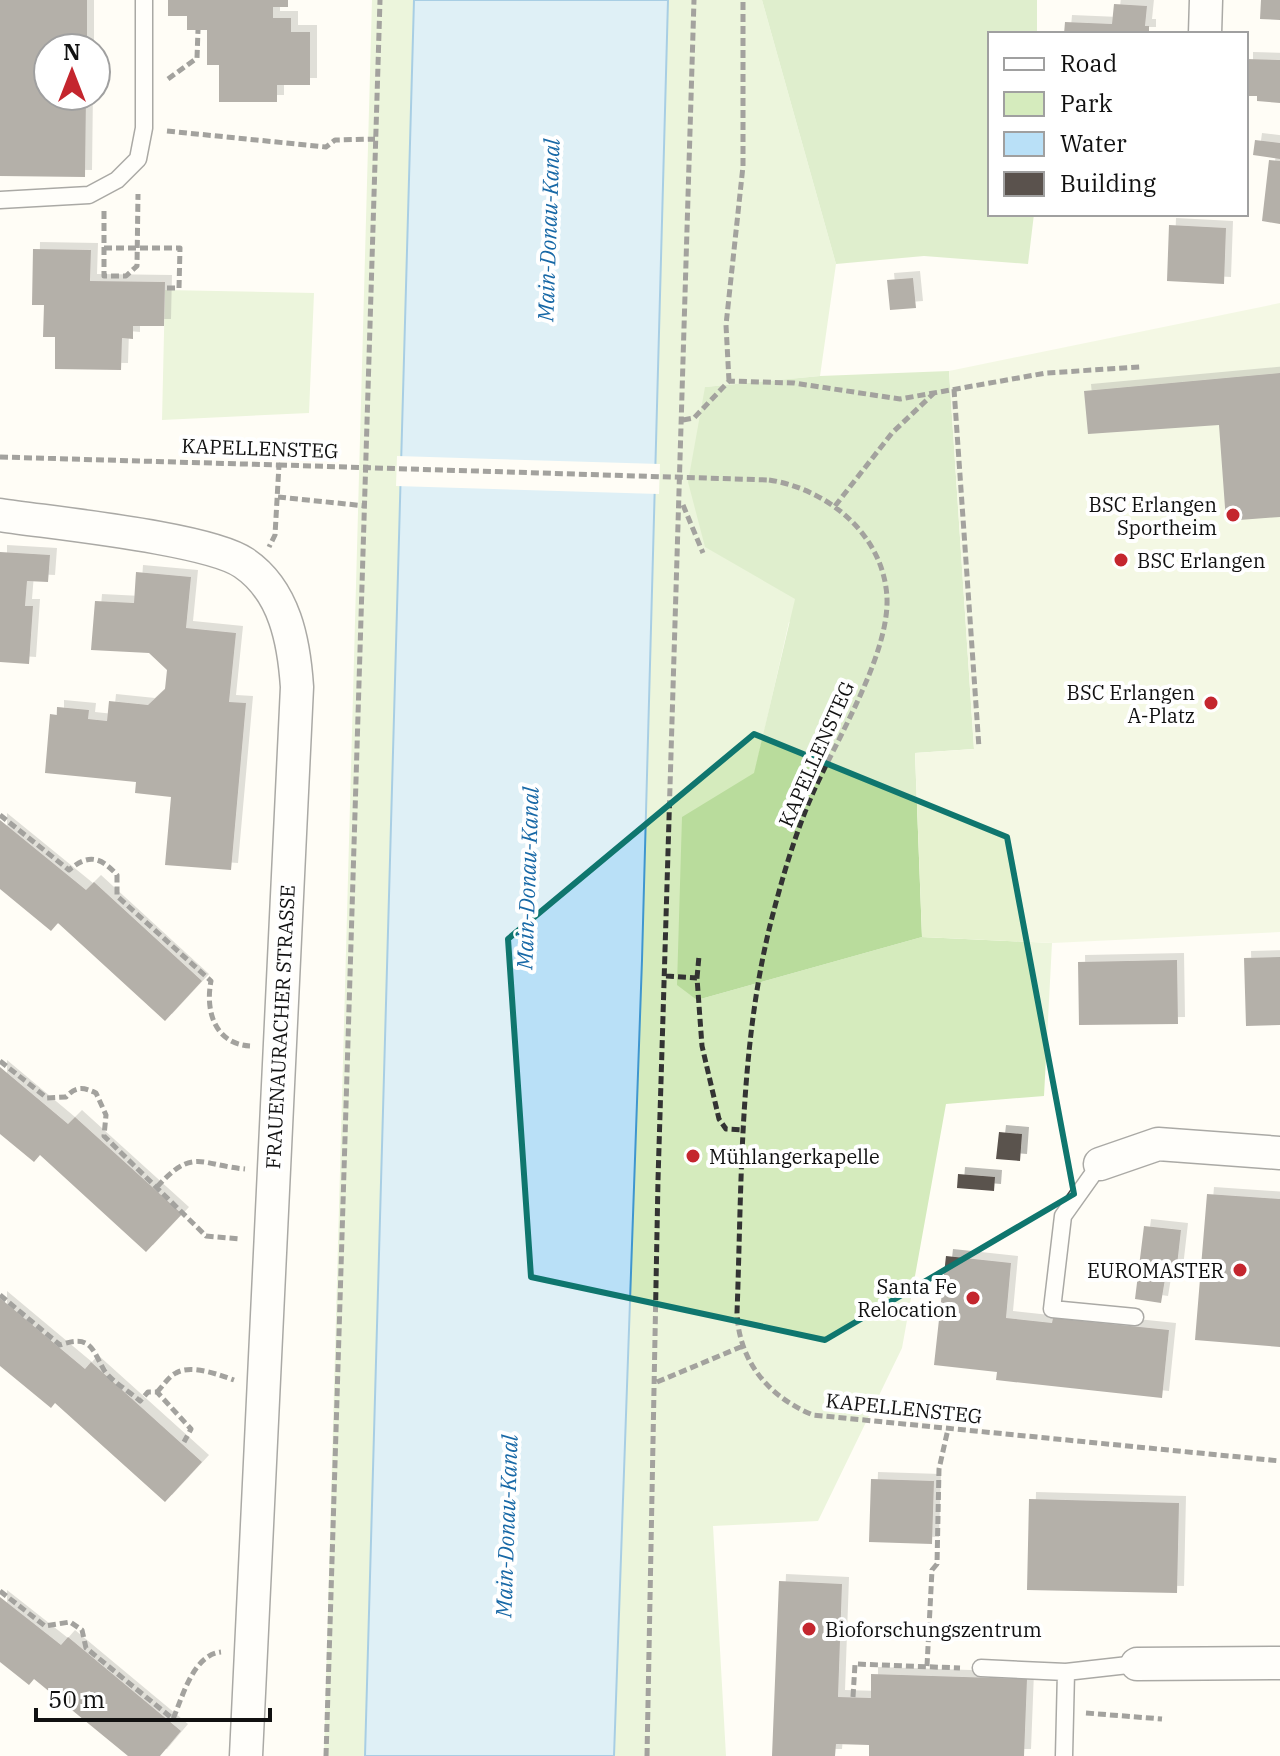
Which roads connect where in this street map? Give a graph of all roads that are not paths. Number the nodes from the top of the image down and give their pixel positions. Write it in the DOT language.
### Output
graph roads {
  1 [pos="144,0"];
  2 [pos="1206,0"];
  3 [pos="1205,32"];
  4 [pos="0,200"];
  5 [pos="0,515"];
  6 [pos="1280,1153"];
  7 [pos="1100,1164"];
  8 [pos="1135,1317"];
  9 [pos="1280,1663"];
  10 [pos="1137,1664"];
  11 [pos="981,1668"];
  12 [pos="1066,1672"];
  13 [pos="246,1756"];
  14 [pos="1064,1756"];
  1 -- 4 [label="lane"];
  2 -- 3 [label="street"];
  5 -- 13 [label="street, FRAUENAURACHER STRASSE"];
  6 -- 7 [label="street"];
  7 -- 8 [label="lane"];
  9 -- 10 [label="street"];
  10 -- 12 [label="lane"];
  11 -- 12 [label="lane"];
  12 -- 14 [label="lane"];
}
